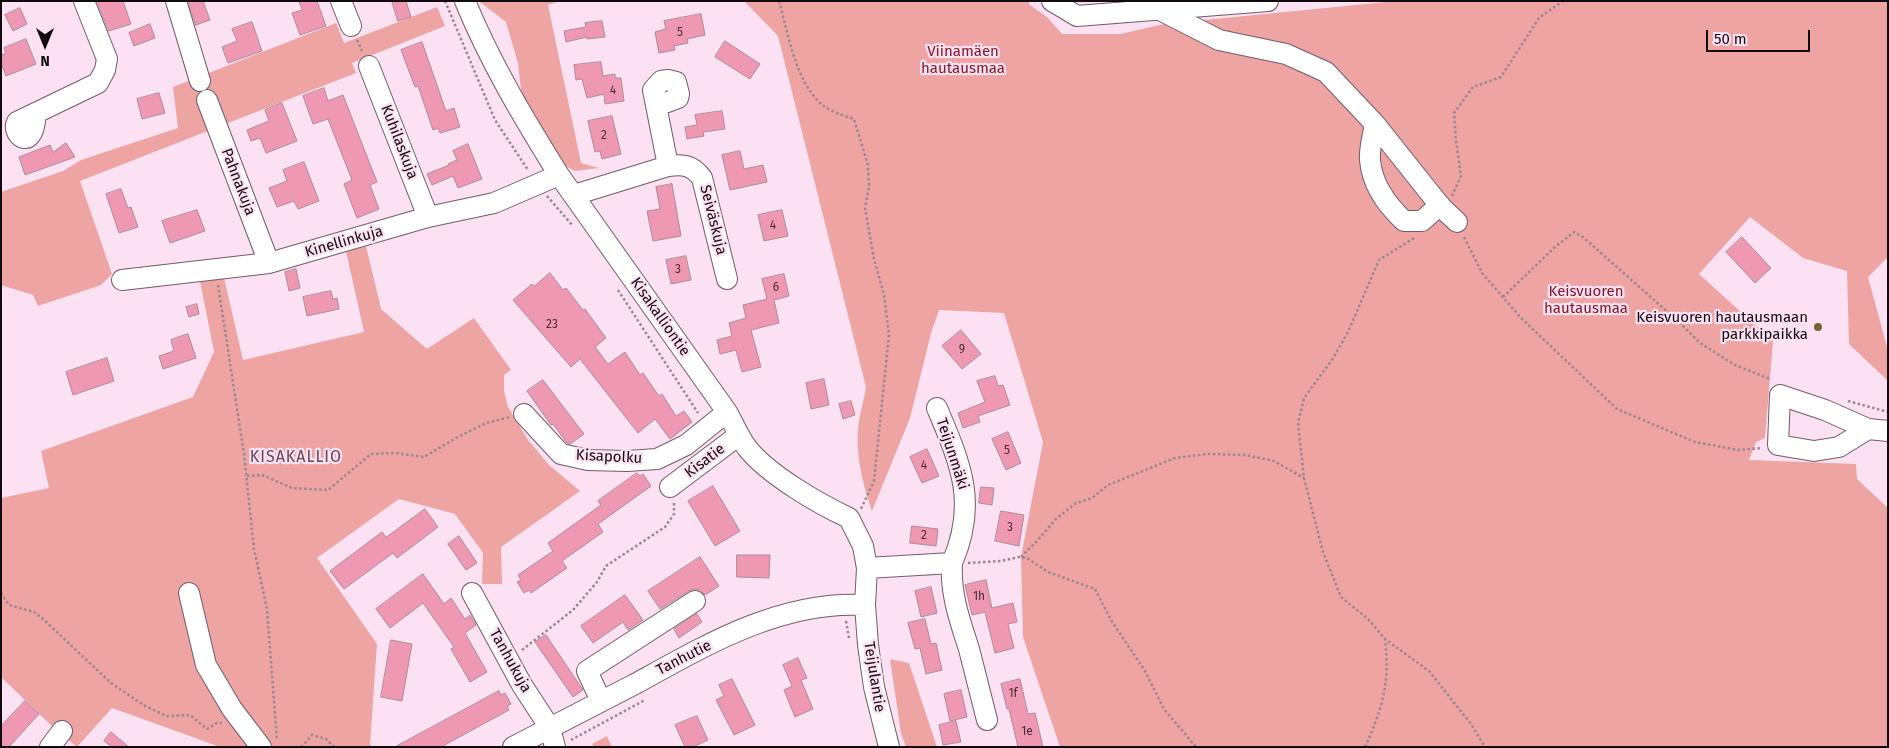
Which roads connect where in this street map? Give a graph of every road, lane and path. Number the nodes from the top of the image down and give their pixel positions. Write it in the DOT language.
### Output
graph roads {
  1 [pos="84,1"];
  2 [pos="176,1"];
  3 [pos="342,1"];
  4 [pos="465,1"];
  5 [pos="779,1"];
  6 [pos="1052,1"];
  7 [pos="1268,1"];
  8 [pos="1563,1"];
  9 [pos="1160,10"];
  10 [pos="351,26"];
  11 [pos="369,66"];
  12 [pos="200,82"];
  13 [pos="207,100"];
  14 [pos="657,106"];
  15 [pos="36,113"];
  16 [pos="1375,124"];
  17 [pos="668,166"];
  18 [pos="559,175"];
  19 [pos="574,195"];
  20 [pos="1447,212"];
  21 [pos="428,217"];
  22 [pos="1414,238"];
  23 [pos="269,263"];
  24 [pos="216,268"];
  25 [pos="727,279"];
  26 [pos="122,280"];
  27 [pos="1503,298"];
  28 [pos="1770,379"];
  29 [pos="937,408"];
  30 [pos="727,412"];
  31 [pos="524,414"];
  32 [pos="1868,429"];
  33 [pos="1888,431"];
  34 [pos="740,435"];
  35 [pos="1764,448"];
  36 [pos="247,476"];
  37 [pos="1304,478"];
  38 [pos="670,487"];
  39 [pos="850,518"];
  40 [pos="1022,557"];
  41 [pos="952,563"];
  42 [pos="868,568"];
  43 [pos="1,593"];
  44 [pos="189,593"];
  45 [pos="472,593"];
  46 [pos="695,600"];
  47 [pos="865,605"];
  48 [pos="846,621"];
  49 [pos="837,622"];
  50 [pos="1385,639"];
  51 [pos="510,660"];
  52 [pos="648,698"];
  53 [pos="601,702"];
  54 [pos="987,720"];
  55 [pos="226,723"];
  56 [pos="556,739"];
  57 [pos="261,747"];
  58 [pos="278,747"];
  59 [pos="301,747"];
  60 [pos="334,747"];
  61 [pos="514,747"];
  62 [pos="889,747"];
  63 [pos="1196,747"];
  64 [pos="1365,747"];
  65 [pos="1485,747"];
  1 -- 15 [label="street"];
  2 -- 12 [label="street"];
  3 -- 10 [label="street"];
  4 -- 18 [label="street, Kisakalliontie"];
  5 -- 39 [label="path"];
  6 -- 9 [label="street"];
  7 -- 9 [label="street"];
  8 -- 20 [label="path"];
  9 -- 16 [label="street"];
  10 -- 11 [label="path"];
  11 -- 21 [label="street, Kuhilaskuja"];
  13 -- 23 [label="street, Pahnakuja"];
  14 -- 17 [label="street"];
  16 -- 20 [label="street"];
  16 -- 20 [label="street"];
  17 -- 19 [label="street, Seiväskuja"];
  17 -- 25 [label="street, Seiväskuja"];
  18 -- 19 [label="street, Kisakalliontie"];
  18 -- 21 [label="street, Kinellinkuja"];
  19 -- 30 [label="street, Kisakalliontie"];
  20 -- 27 [label="path"];
  21 -- 23 [label="street, Kinellinkuja"];
  22 -- 37 [label="path"];
  23 -- 24 [label="street, Kinellinkuja"];
  24 -- 26 [label="street, Kinellinkuja"];
  24 -- 36 [label="path"];
  27 -- 28 [label="path"];
  27 -- 35 [label="path"];
  29 -- 41 [label="street, Teijunmäki"];
  30 -- 31 [label="street, Kisapolku"];
  30 -- 34 [label="street, Kisakalliontie"];
  31 -- 36 [label="path"];
  32 -- 33 [label="street"];
  34 -- 38 [label="street, Kisatie"];
  34 -- 39 [label="street, Kisakalliontie"];
  36 -- 58 [label="path"];
  37 -- 40 [label="path"];
  37 -- 50 [label="path"];
  38 -- 51 [label="path"];
  39 -- 42 [label="street"];
  40 -- 41 [label="path"];
  40 -- 63 [label="path"];
  41 -- 42 [label="street"];
  41 -- 54 [label="street"];
  42 -- 47 [label="street"];
  43 -- 55 [label="path"];
  44 -- 57 [label="street"];
  45 -- 51 [label="street, Tanhukuja"];
  46 -- 53 [label="street"];
  47 -- 53 [label="street, Tanhutie"];
  47 -- 62 [label="street, Teijulantie"];
  48 -- 49 [label="path"];
  50 -- 64 [label="path"];
  50 -- 65 [label="path"];
  51 -- 56 [label="street, Tanhukuja"];
  52 -- 56 [label="path"];
  53 -- 56 [label="street, Tanhutie"];
  56 -- 61 [label="street, Tanhutie"];
  59 -- 60 [label="path"];
}
